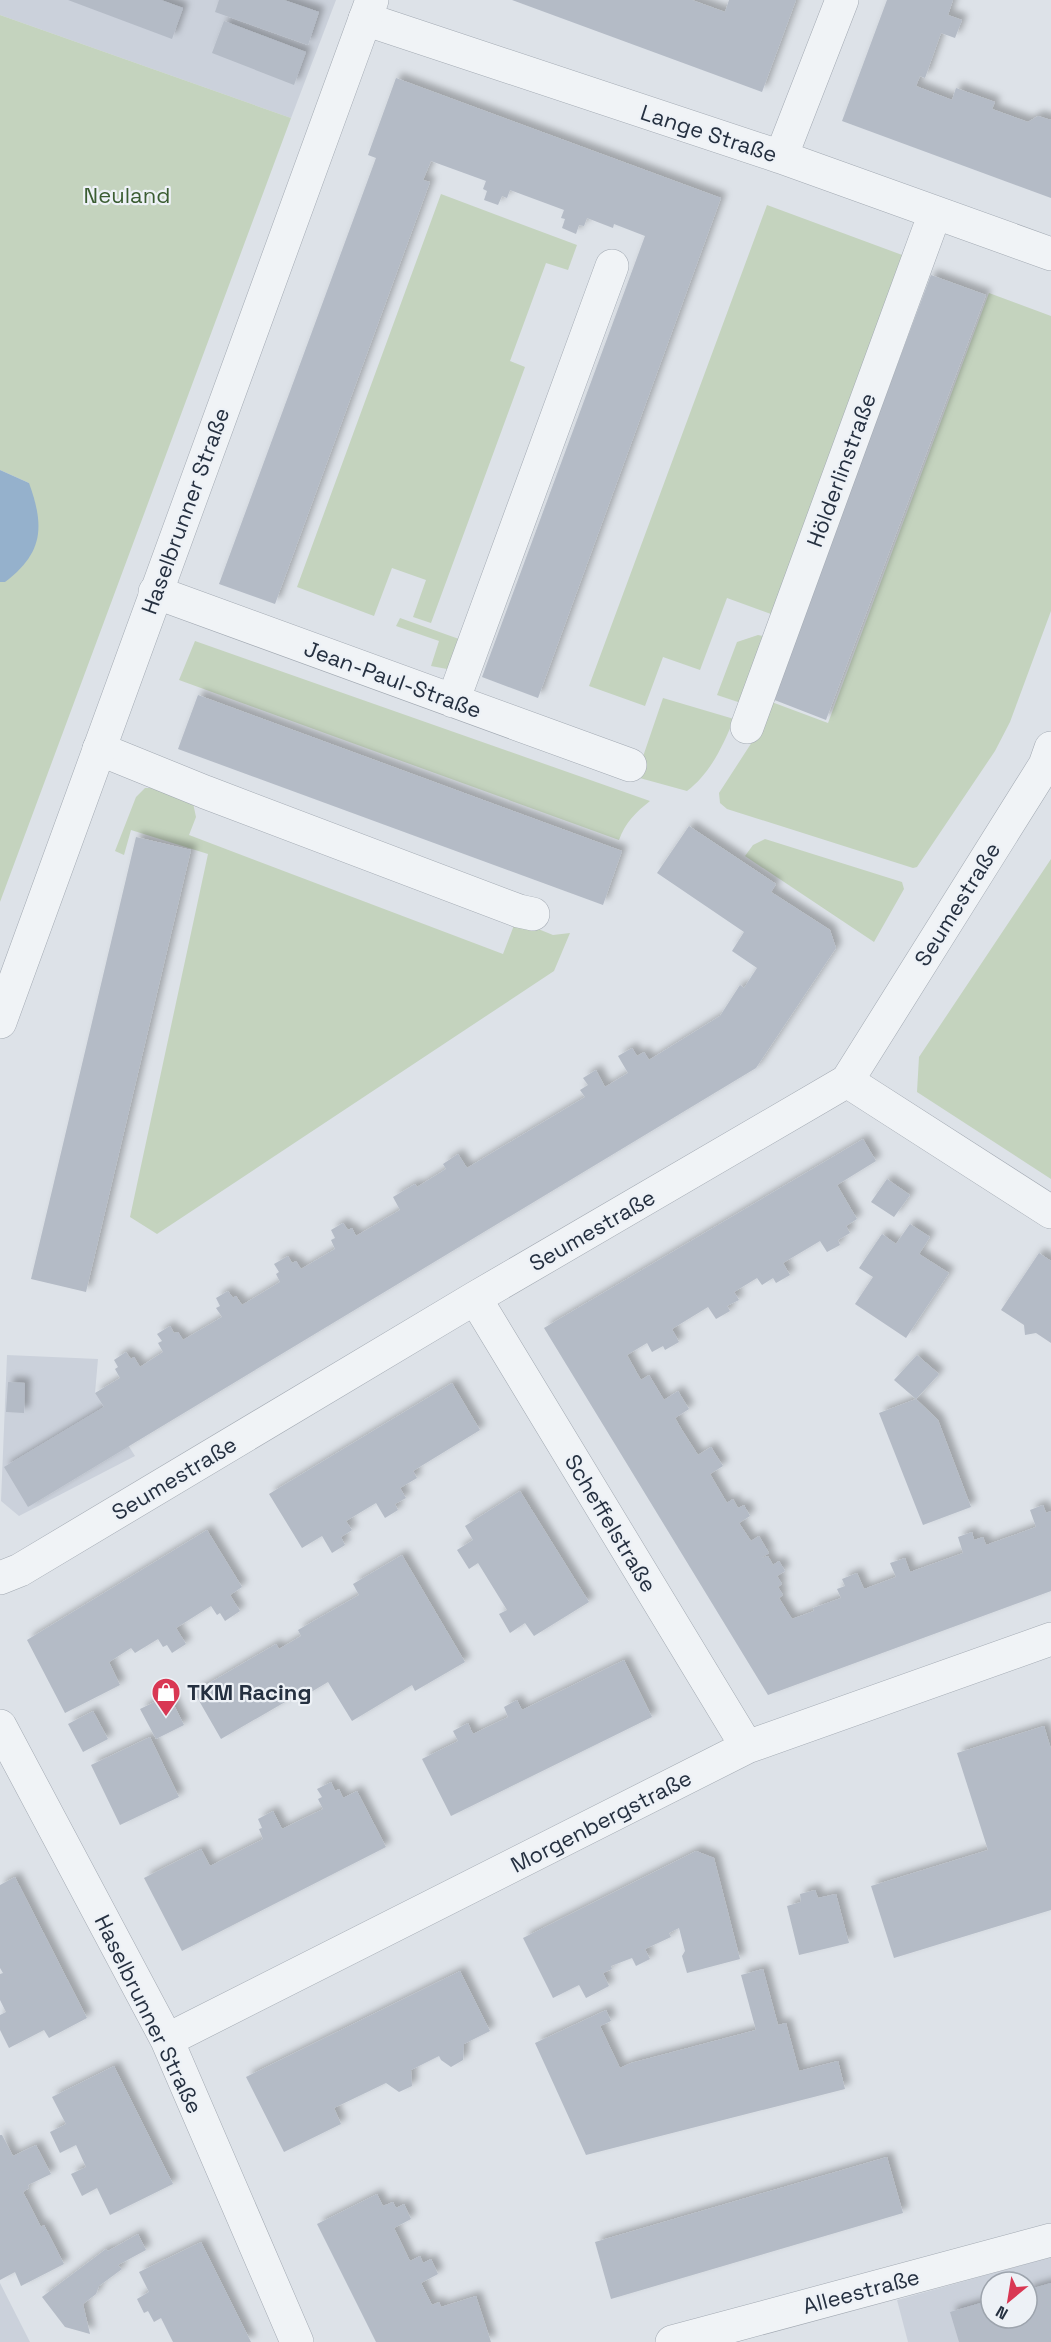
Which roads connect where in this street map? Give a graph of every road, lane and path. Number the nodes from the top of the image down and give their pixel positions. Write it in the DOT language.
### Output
graph roads {
  1 [pos="842,0"];
  2 [pos="369,9"];
  3 [pos="781,157"];
  4 [pos="935,213"];
  5 [pos="1051,254"];
  6 [pos="612,266"];
  7 [pos="155,592"];
  8 [pos="453,701"];
  9 [pos="747,727"];
  10 [pos="99,749"];
  11 [pos="1049,760"];
  12 [pos="630,765"];
  13 [pos="533,914"];
  14 [pos="0,1023"];
  15 [pos="847,1080"];
  16 [pos="1051,1212"];
  17 [pos="475,1298"];
  18 [pos="0,1578"];
  19 [pos="1051,1639"];
  20 [pos="0,1726"];
  21 [pos="747,1747"];
  22 [pos="167,2040"];
  23 [pos="1051,2240"];
  24 [pos="297,2342"];
  25 [pos="672,2342"];
  1 -- 3 [label="street"];
  2 -- 3 [label="street, Lange Straße"];
  2 -- 7 [label="street, Haselbrunner Straße"];
  3 -- 4 [label="street, Lange Straße"];
  4 -- 5 [label="street, Lange Straße"];
  4 -- 9 [label="street, Hölderlinstraße"];
  6 -- 8 [label="street"];
  7 -- 8 [label="street, Jean-Paul-Straße"];
  7 -- 10 [label="street, Haselbrunner Straße"];
  8 -- 12 [label="street, Jean-Paul-Straße"];
  10 -- 13 [label="street"];
  10 -- 14 [label="street, Haselbrunner Straße"];
  11 -- 15 [label="street, Seumestraße"];
  15 -- 16 [label="street"];
  15 -- 17 [label="street, Seumestraße"];
  17 -- 18 [label="street, Seumestraße"];
  17 -- 21 [label="street, Scheffelstraße"];
  19 -- 21 [label="street, Morgenbergstraße"];
  20 -- 22 [label="street, Haselbrunner Straße"];
  21 -- 22 [label="street, Morgenbergstraße"];
  22 -- 24 [label="street, Haselbrunner Straße"];
  23 -- 25 [label="street, Alleestraße"];
}
